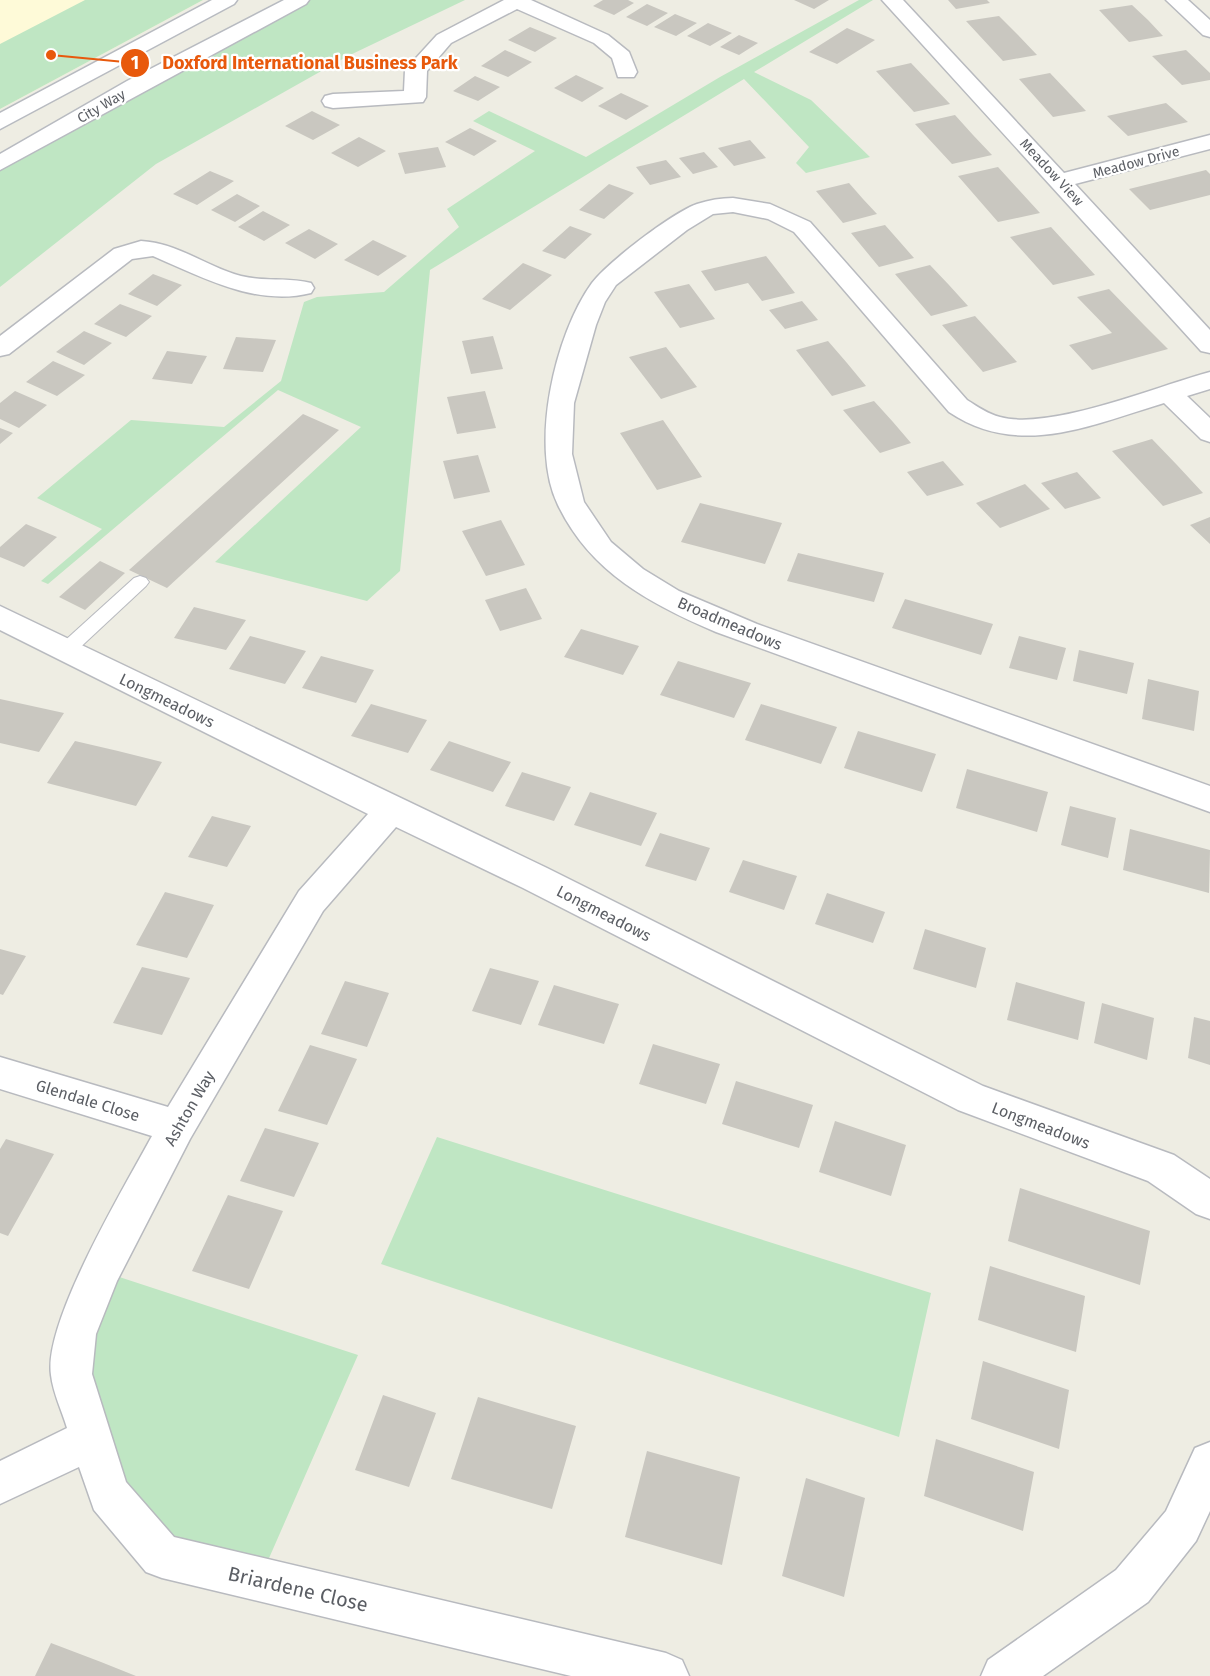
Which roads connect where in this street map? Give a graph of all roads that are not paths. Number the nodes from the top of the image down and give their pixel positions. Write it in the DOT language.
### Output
graph roads {
  1 [pos="227,0"];
  2 [pos="299,0"];
  3 [pos="892,0"];
  4 [pos="1176,0"];
  5 [pos="517,1"];
  6 [pos="1210,31"];
  7 [pos="626,72"];
  8 [pos="333,101"];
  9 [pos="0,123"];
  10 [pos="1210,142"];
  11 [pos="0,163"];
  12 [pos="1061,181"];
  13 [pos="302,288"];
  14 [pos="1210,345"];
  15 [pos="0,348"];
  16 [pos="1210,380"];
  17 [pos="1168,392"];
  18 [pos="1210,433"];
  19 [pos="141,582"];
  20 [pos="0,617"];
  21 [pos="66,650"];
  22 [pos="1210,799"];
  23 [pos="391,810"];
  24 [pos="0,1072"];
  25 [pos="177,1127"];
  26 [pos="1210,1201"];
  27 [pos="90,1439"];
  28 [pos="1210,1463"];
  29 [pos="0,1483"];
  30 [pos="609,1669"];
  31 [pos="666,1676"];
  32 [pos="1004,1676"];
  1 -- 9 [label="street"];
  2 -- 11 [label="street, City Way"];
  3 -- 12 [label="street, Meadow View"];
  4 -- 6 [label="street"];
  5 -- 7 [label="street"];
  5 -- 8 [label="street"];
  10 -- 12 [label="street, Meadow Drive"];
  12 -- 14 [label="street, Meadow View"];
  13 -- 15 [label="street"];
  16 -- 17 [label="street, Broadmeadows"];
  17 -- 18 [label="street"];
  17 -- 22 [label="street, Broadmeadows"];
  19 -- 21 [label="lane"];
  20 -- 21 [label="street, Longmeadows"];
  21 -- 23 [label="street, Longmeadows"];
  23 -- 25 [label="street, Ashton Way"];
  23 -- 26 [label="street, Longmeadows"];
  24 -- 25 [label="street, Glendale Close"];
  25 -- 27 [label="street, Ashton Way"];
  27 -- 29 [label="street"];
  27 -- 30 [label="street, Briardene Close"];
  28 -- 32 [label="street"];
  30 -- 31 [label="street, Briardene Close"];
}
